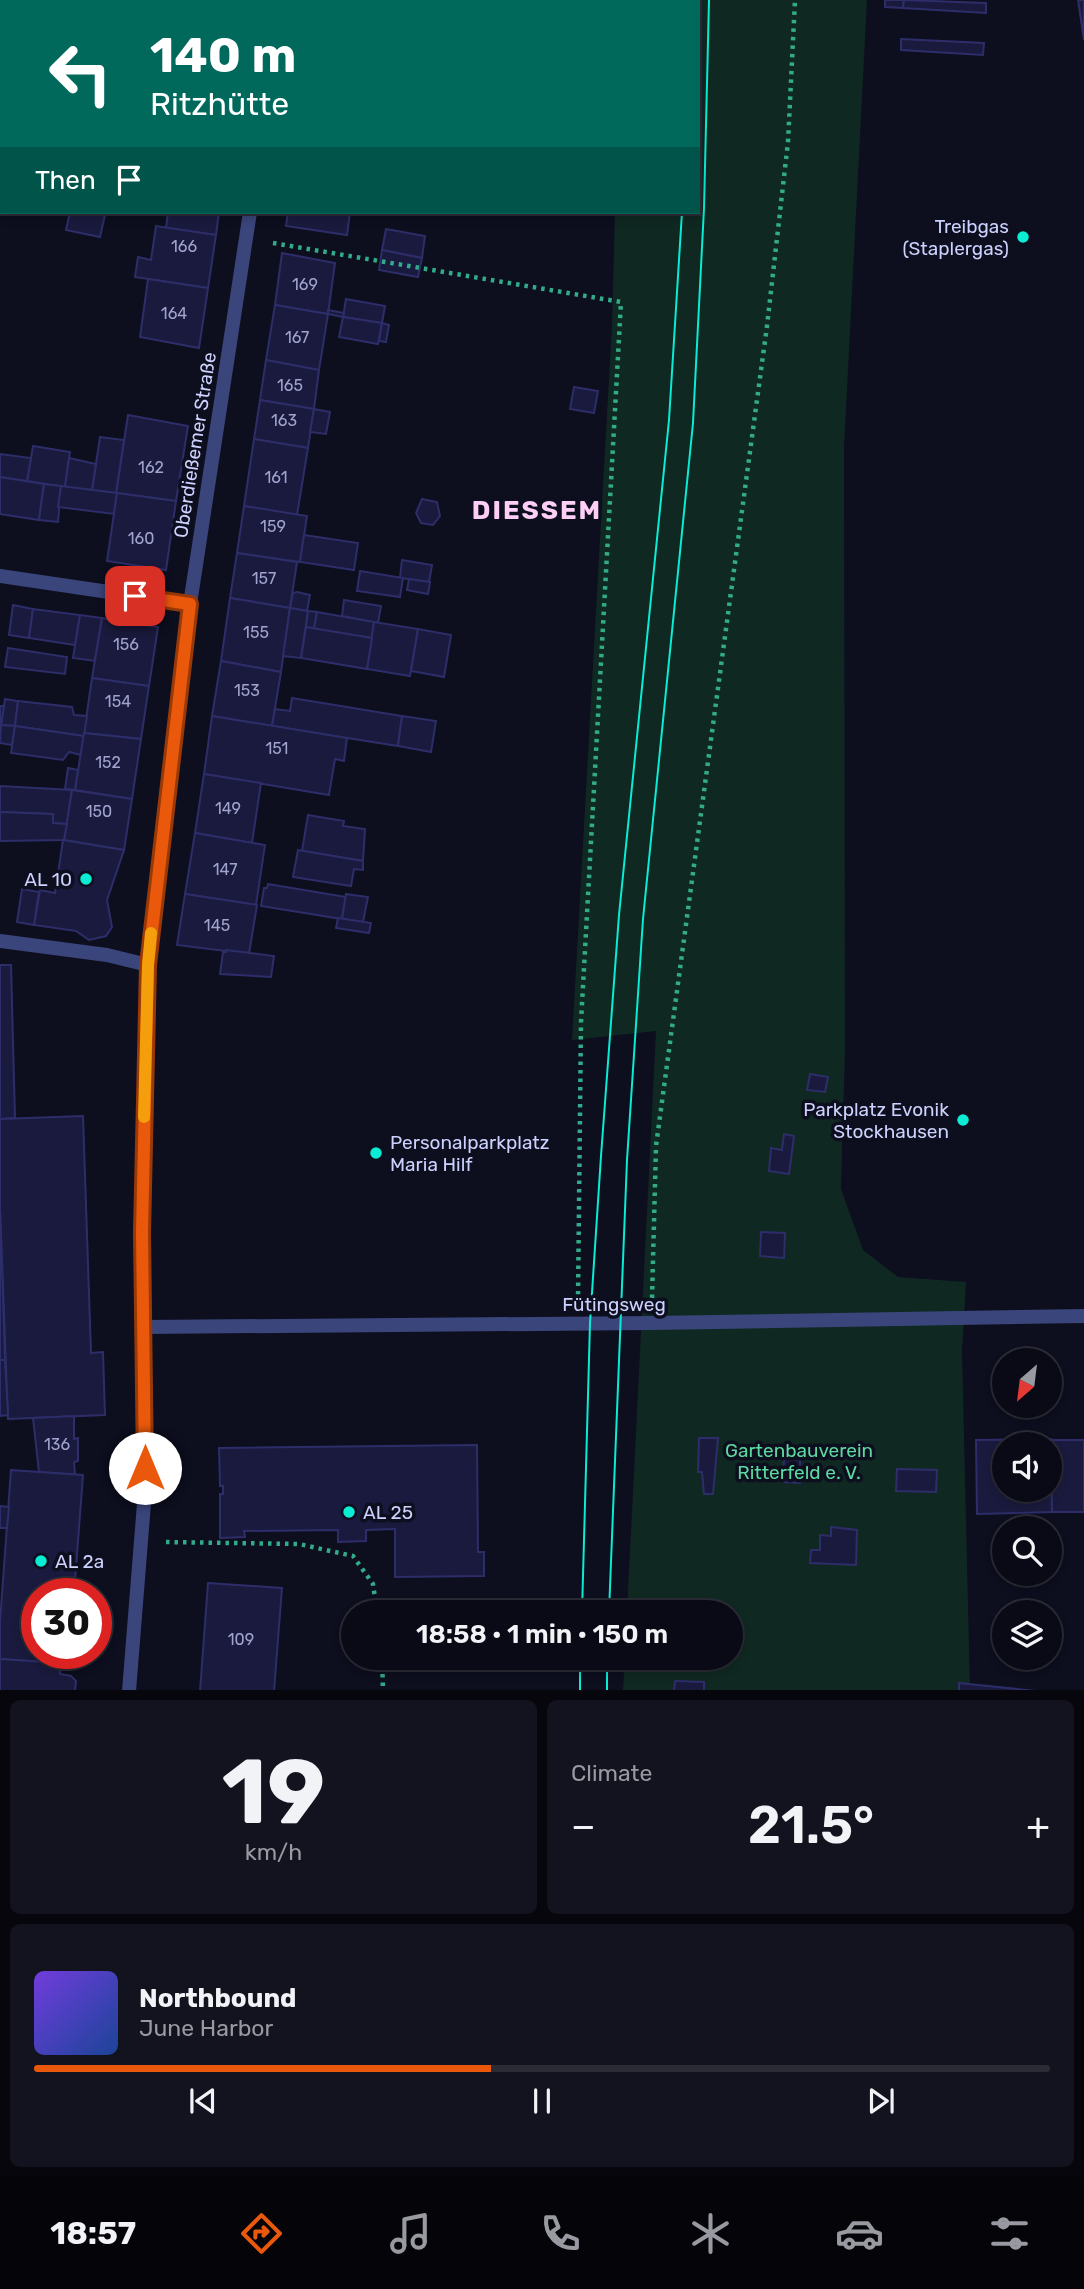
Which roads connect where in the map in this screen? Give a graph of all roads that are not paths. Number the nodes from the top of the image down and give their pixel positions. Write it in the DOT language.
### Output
graph roads {
  1 [pos="250,214"];
  2 [pos="0,576"];
  3 [pos="190,604"];
  4 [pos="0,941"];
  5 [pos="148,965"];
  6 [pos="1084,1316"];
  7 [pos="144,1327"];
  8 [pos="129,1690"];
  1 -- 3 [label="street, Oberdießemer Straße"];
  2 -- 3 [label="street"];
  3 -- 5 [label="street, Oberdießemer Straße"];
  4 -- 5 [label="street"];
  5 -- 7 [label="street, Oberdießemer Straße"];
  6 -- 7 [label="street, Fütingsweg"];
  7 -- 8 [label="street, Oberdießemer Straße"];
}
